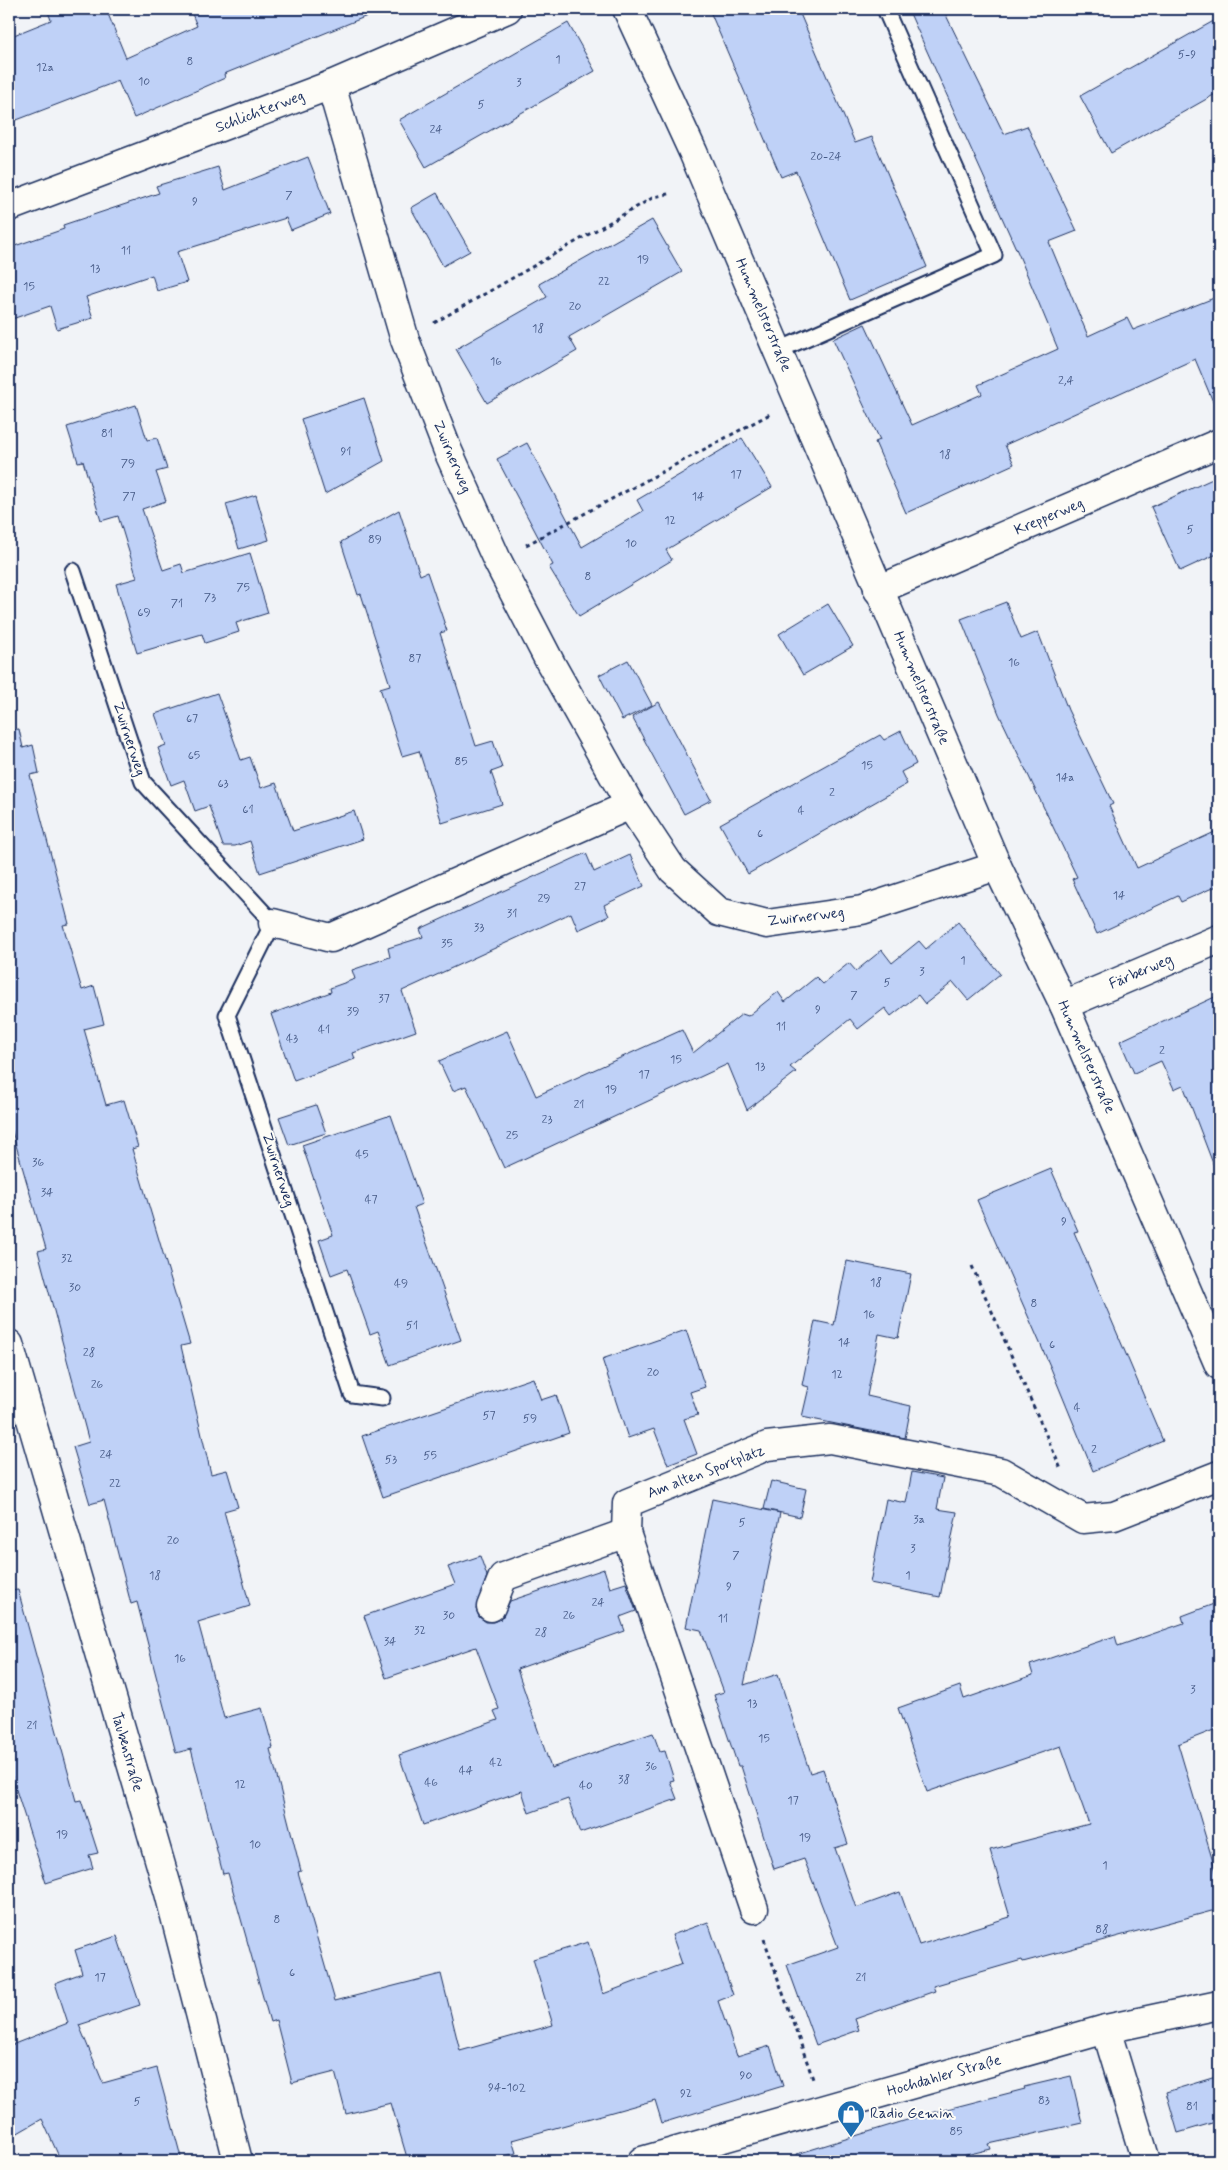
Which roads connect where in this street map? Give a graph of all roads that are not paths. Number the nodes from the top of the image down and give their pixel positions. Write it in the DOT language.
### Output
graph roads {
  1 [pos="507,9"];
  2 [pos="629,9"];
  3 [pos="885,9"];
  4 [pos="331,85"];
  5 [pos="9,207"];
  6 [pos="779,350"];
  7 [pos="1219,443"];
  8 [pos="73,571"];
  9 [pos="878,590"];
  10 [pos="630,805"];
  11 [pos="997,866"];
  12 [pos="273,923"];
  13 [pos="1219,940"];
  14 [pos="1064,1005"];
  15 [pos="9,1344"];
  16 [pos="1219,1364"];
  17 [pos="382,1398"];
  18 [pos="1219,1476"];
  19 [pos="626,1533"];
  20 [pos="491,1608"];
  21 [pos="754,1909"];
  22 [pos="1219,2005"];
  23 [pos="1106,2029"];
  24 [pos="238,2161"];
  25 [pos="642,2161"];
  26 [pos="1146,2161"];
  1 -- 4 [label="street, Schlichterweg"];
  2 -- 6 [label="street, Hummelsterstraße"];
  3 -- 6 [label="lane"];
  4 -- 5 [label="street, Schlichterweg"];
  4 -- 10 [label="street, Zwirnerweg"];
  6 -- 9 [label="street, Hummelsterstraße"];
  7 -- 9 [label="street, Krepperweg"];
  8 -- 12 [label="lane, Zwirnerweg"];
  9 -- 11 [label="street, Hummelsterstraße"];
  10 -- 11 [label="street, Zwirnerweg"];
  10 -- 12 [label="street"];
  11 -- 14 [label="street, Hummelsterstraße"];
  12 -- 17 [label="lane, Zwirnerweg"];
  13 -- 14 [label="street, Färberweg"];
  14 -- 16 [label="street, Hummelsterstraße"];
  15 -- 24 [label="street, Taubenstraße"];
  18 -- 19 [label="street, Am alten Sportplatz"];
  19 -- 20 [label="street"];
  19 -- 21 [label="street, Am alten Sportplatz"];
  22 -- 23 [label="street, Hochdahler Straße"];
  23 -- 25 [label="street, Hochdahler Straße"];
  23 -- 26 [label="street"];
}
